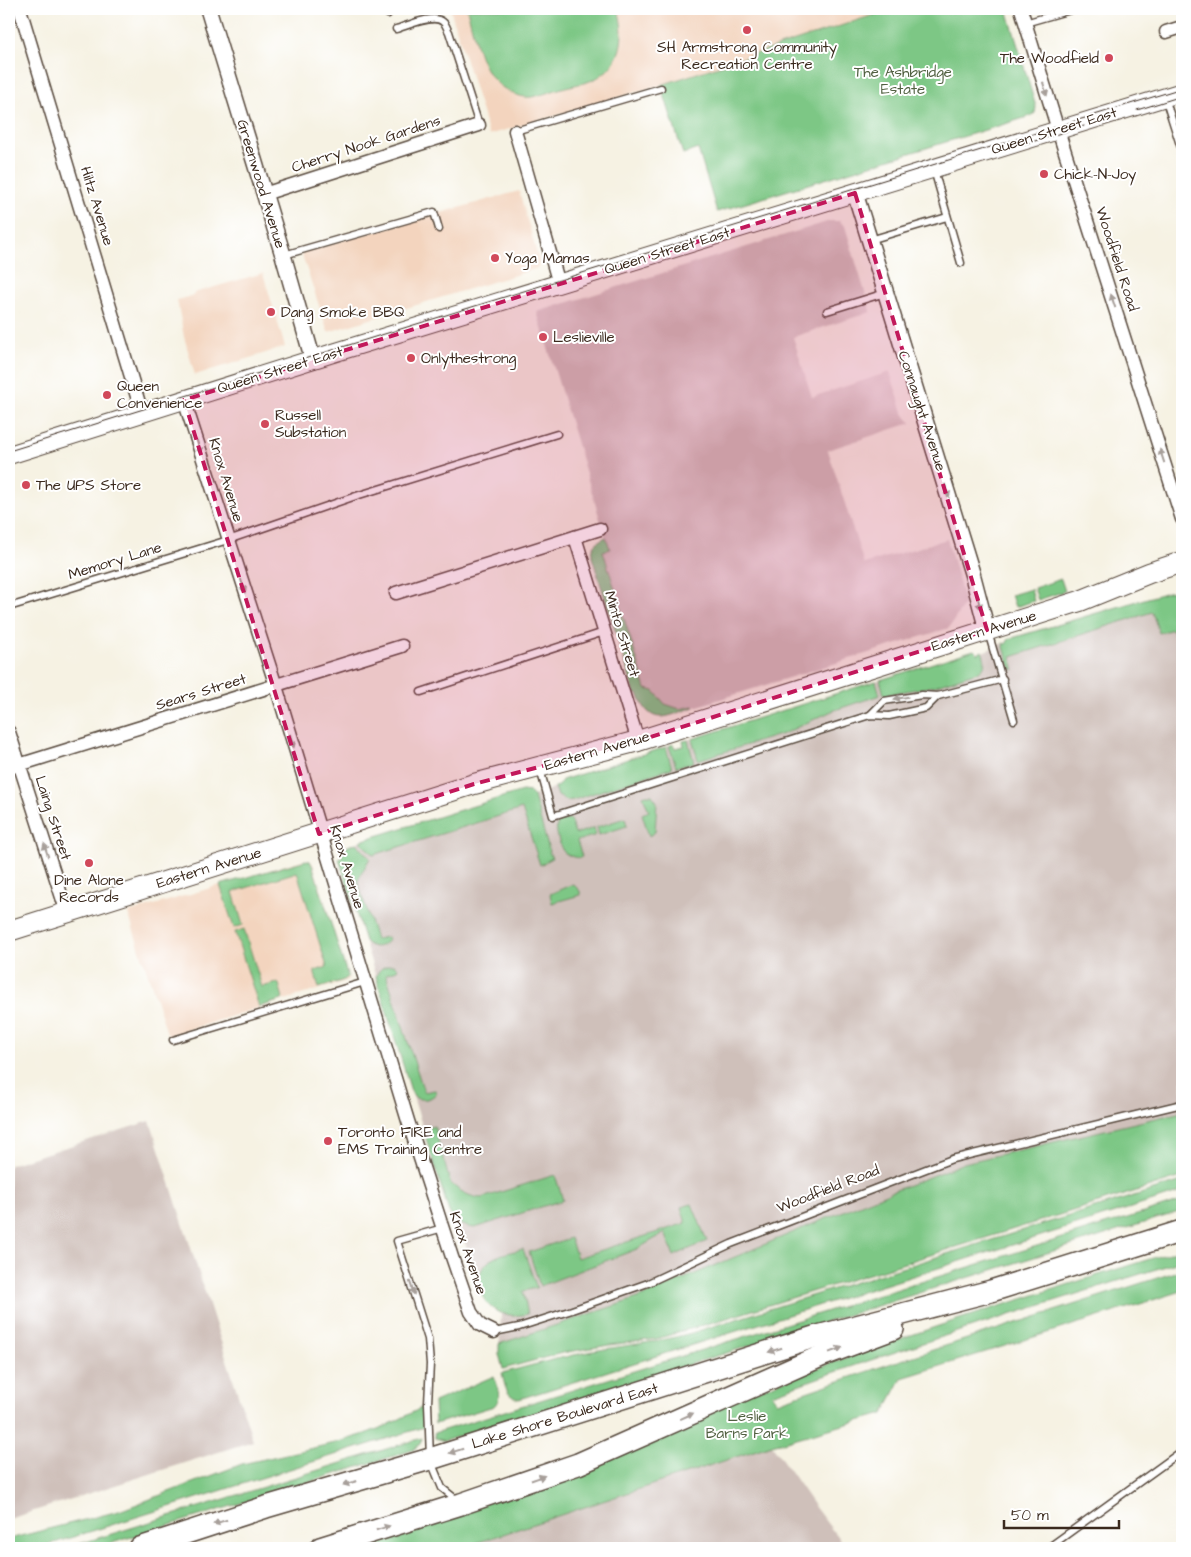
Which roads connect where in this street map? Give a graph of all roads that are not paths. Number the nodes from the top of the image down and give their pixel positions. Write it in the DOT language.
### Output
graph roads {
  1 [pos="20,9"];
  2 [pos="208,9"];
  3 [pos="1021,9"];
  4 [pos="1074,9"];
  5 [pos="1026,23"];
  6 [pos="1182,27"];
  7 [pos="396,29"];
  8 [pos="1166,32"];
  9 [pos="661,88"];
  10 [pos="1182,92"];
  11 [pos="1165,97"];
  12 [pos="479,125"];
  13 [pos="1058,130"];
  14 [pos="515,132"];
  15 [pos="1182,151"];
  16 [pos="933,169"];
  17 [pos="855,193"];
  18 [pos="264,194"];
  19 [pos="948,217"];
  20 [pos="438,229"];
  21 [pos="868,240"];
  22 [pos="283,255"];
  23 [pos="961,263"];
  24 [pos="559,284"];
  25 [pos="885,293"];
  26 [pos="827,311"];
  27 [pos="313,360"];
  28 [pos="184,400"];
  29 [pos="142,413"];
  30 [pos="557,434"];
  31 [pos="9,455"];
  32 [pos="1182,519"];
  33 [pos="600,529"];
  34 [pos="575,537"];
  35 [pos="228,540"];
  36 [pos="1182,562"];
  37 [pos="396,593"];
  38 [pos="9,607"];
  39 [pos="988,630"];
  40 [pos="604,632"];
  41 [pos="402,646"];
  42 [pos="1003,679"];
  43 [pos="276,686"];
  44 [pos="421,692"];
  45 [pos="938,696"];
  46 [pos="870,715"];
  47 [pos="1014,720"];
  48 [pos="9,732"];
  49 [pos="638,741"];
  50 [pos="14,767"];
  51 [pos="539,768"];
  52 [pos="319,834"];
  53 [pos="66,913"];
  54 [pos="9,931"];
  55 [pos="365,982"];
  56 [pos="173,1040"];
  57 [pos="1182,1104"];
  58 [pos="443,1228"];
  59 [pos="1182,1231"];
  60 [pos="991,1290"];
  61 [pos="494,1332"];
  62 [pos="1182,1452"];
  63 [pos="430,1459"];
  64 [pos="461,1504"];
  65 [pos="140,1548"];
  66 [pos="320,1548"];
  67 [pos="1048,1548"];
  1 -- 29 [label="street, Hiltz Avenue"];
  2 -- 18 [label="street, Greenwood Avenue"];
  3 -- 5 [label="street, Woodfield Road"];
  4 -- 5 [label="lane"];
  5 -- 13 [label="street, Woodfield Road, one-way"];
  6 -- 8 [label="street"];
  7 -- 12 [label="lane"];
  9 -- 14 [label="lane"];
  10 -- 11 [label="main road, Queen Street East"];
  11 -- 13 [label="main road, Queen Street East"];
  11 -- 15 [label="lane"];
  12 -- 18 [label="street, Cherry Nook Gardens"];
  13 -- 16 [label="main road, Queen Street East"];
  32 -- 13 [label="street, Woodfield Road, one-way"];
  14 -- 24 [label="street"];
  16 -- 17 [label="main road, Queen Street East"];
  16 -- 19 [label="lane"];
  17 -- 21 [label="street, Connaught Avenue"];
  17 -- 24 [label="main road, Queen Street East"];
  18 -- 22 [label="street, Greenwood Avenue"];
  19 -- 21 [label="lane"];
  19 -- 23 [label="lane"];
  20 -- 22 [label="lane"];
  21 -- 25 [label="street, Connaught Avenue"];
  22 -- 27 [label="street, Greenwood Avenue"];
  24 -- 27 [label="main road, Queen Street East"];
  25 -- 26 [label="lane"];
  25 -- 39 [label="street, Connaught Avenue, one-way"];
  27 -- 28 [label="main road, Queen Street East"];
  28 -- 29 [label="main road, Queen Street East"];
  28 -- 35 [label="street, Knox Avenue, one-way"];
  29 -- 31 [label="main road, Queen Street East"];
  30 -- 35 [label="lane, Memory Lane"];
  33 -- 34 [label="street"];
  34 -- 37 [label="street"];
  34 -- 40 [label="street, Minto Street"];
  35 -- 38 [label="lane, Memory Lane"];
  35 -- 43 [label="street, Knox Avenue, one-way"];
  36 -- 39 [label="main road, Eastern Avenue"];
  39 -- 42 [label="lane"];
  39 -- 49 [label="main road, Eastern Avenue"];
  40 -- 44 [label="lane"];
  40 -- 49 [label="street, Minto Street"];
  41 -- 43 [label="street, Sears Street"];
  42 -- 45 [label="lane"];
  42 -- 47 [label="lane"];
  43 -- 50 [label="street, Sears Street"];
  43 -- 52 [label="street, Knox Avenue, one-way"];
  45 -- 46 [label="lane"];
  45 -- 46 [label="lane, one-way"];
  46 -- 51 [label="lane"];
  48 -- 50 [label="street, Laing Street"];
  49 -- 51 [label="main road, Eastern Avenue"];
  53 -- 50 [label="street, Laing Street, one-way"];
  51 -- 52 [label="main road, Eastern Avenue"];
  52 -- 53 [label="main road, Eastern Avenue"];
  52 -- 55 [label="street, Knox Avenue"];
  53 -- 54 [label="main road, Eastern Avenue"];
  55 -- 56 [label="lane"];
  55 -- 58 [label="street, Knox Avenue"];
  57 -- 61 [label="lane, Woodfield Road"];
  58 -- 61 [label="street, Knox Avenue"];
  58 -- 63 [label="lane, one-way"];
  59 -- 60 [label="highway, Lake Shore Boulevard East"];
  60 -- 63 [label="highway, Lake Shore Boulevard East, one-way"];
  64 -- 60 [label="highway, Lake Shore Boulevard East, one-way"];
  62 -- 67 [label="lane"];
  63 -- 64 [label="lane"];
  63 -- 65 [label="highway, Lake Shore Boulevard East, one-way"];
  66 -- 64 [label="highway, Lake Shore Boulevard East, one-way"];
}
